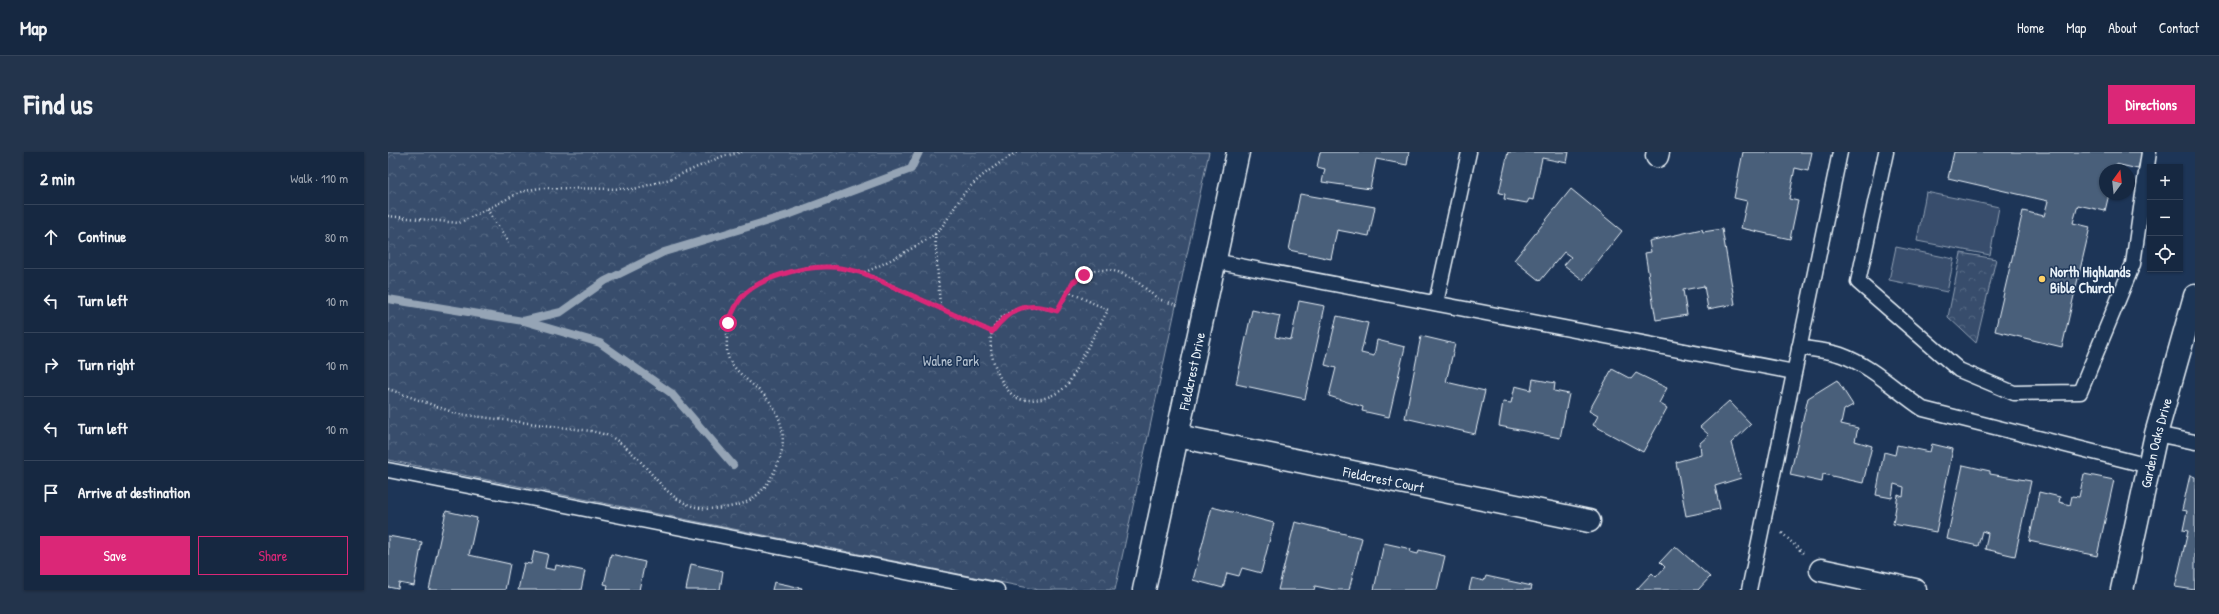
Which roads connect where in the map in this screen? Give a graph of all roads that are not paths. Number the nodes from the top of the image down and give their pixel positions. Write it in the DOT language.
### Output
graph roads {
  1 [pos="1238,152"];
  2 [pos="1468,152"];
  3 [pos="1840,152"];
  4 [pos="1886,152"];
  5 [pos="2149,152"];
  6 [pos="1214,261"];
  7 [pos="2195,296"];
  8 [pos="1436,303"];
  9 [pos="1799,347"];
  10 [pos="1794,372"];
  11 [pos="2156,434"];
  12 [pos="1178,436"];
  13 [pos="2195,442"];
  14 [pos="2149,466"];
  15 [pos="388,470"];
  16 [pos="1589,521"];
  17 [pos="1821,570"];
  18 [pos="997,590"];
  19 [pos="1144,590"];
  20 [pos="1749,590"];
  21 [pos="1915,590"];
  22 [pos="2122,590"];
  1 -- 6 [label="street, Fieldcrest Drive"];
  2 -- 8 [label="lane"];
  3 -- 9 [label="lane"];
  4 -- 5 [label="lane"];
  6 -- 8 [label="lane"];
  6 -- 12 [label="street, Fieldcrest Drive"];
  7 -- 11 [label="street, Garden Oaks Drive"];
  8 -- 10 [label="lane"];
  9 -- 10 [label="lane"];
  9 -- 14 [label="lane"];
  10 -- 20 [label="lane"];
  11 -- 13 [label="lane"];
  11 -- 14 [label="street, Garden Oaks Drive"];
  12 -- 16 [label="street, Fieldcrest Court"];
  12 -- 19 [label="street, Fieldcrest Drive"];
  14 -- 22 [label="street, Garden Oaks Drive"];
  15 -- 18 [label="lane"];
  17 -- 21 [label="street"];
}
